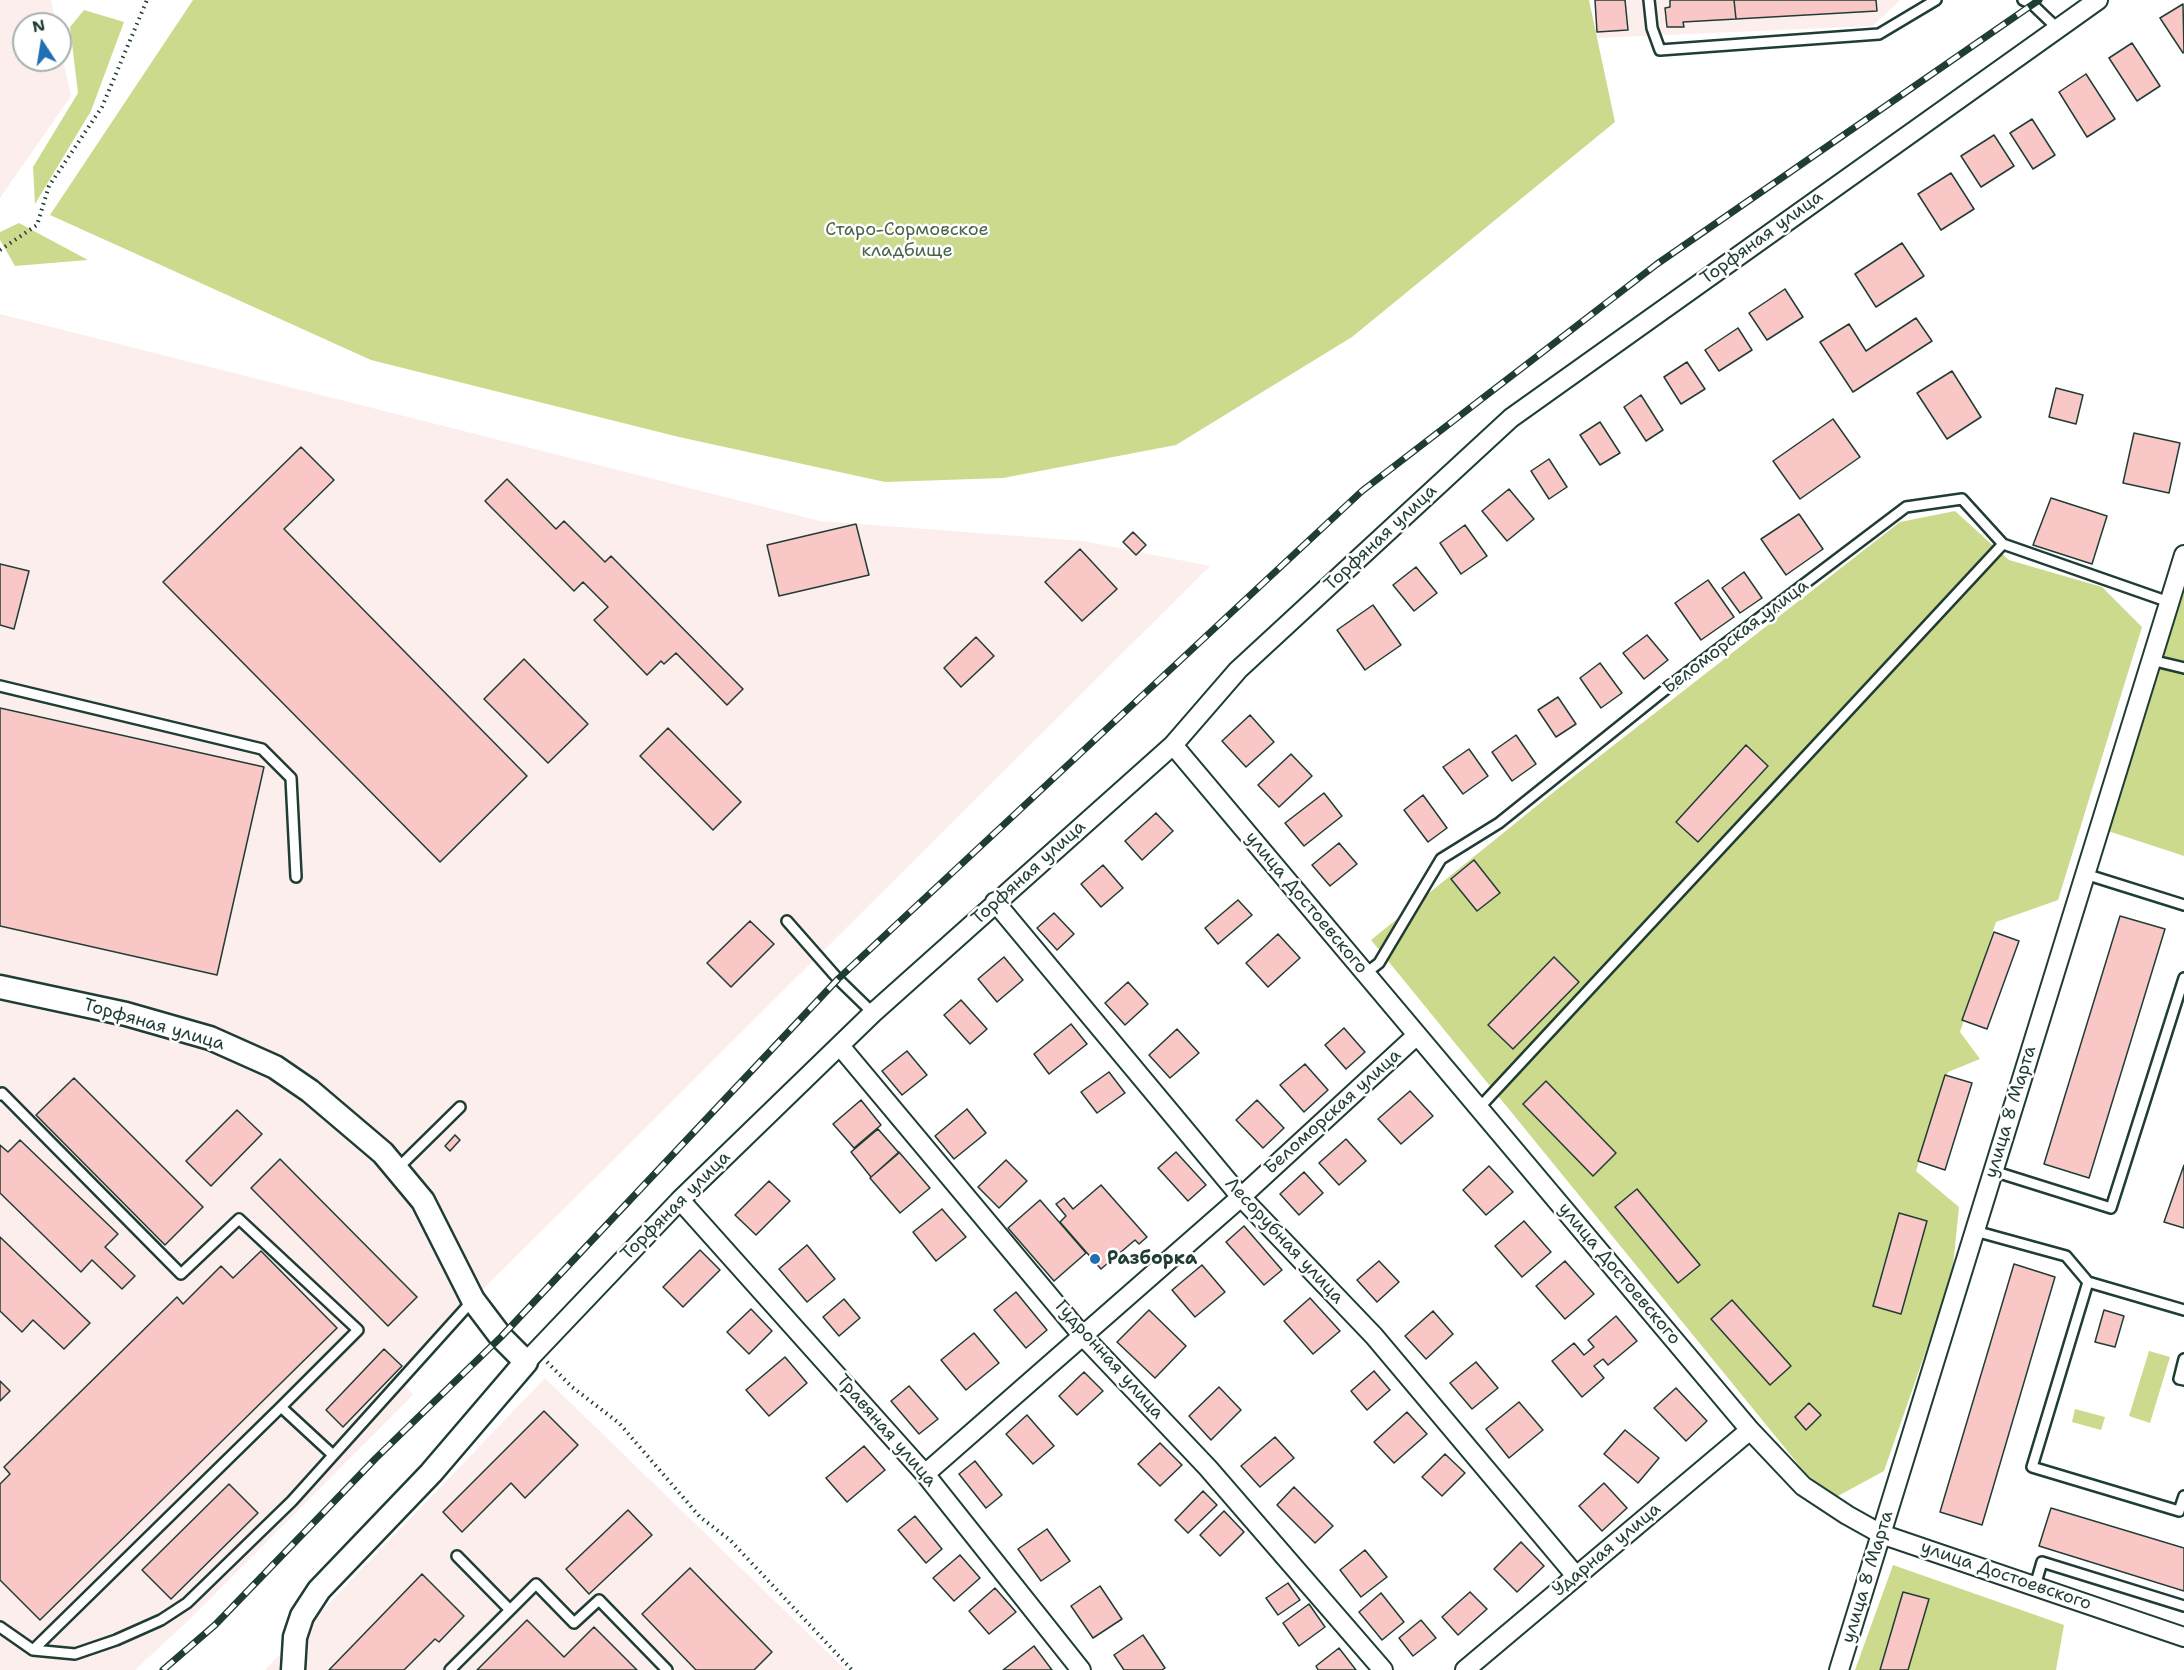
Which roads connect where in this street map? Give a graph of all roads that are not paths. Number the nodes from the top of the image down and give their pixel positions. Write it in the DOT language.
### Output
graph roads {
  1 [pos="1649,0"];
  2 [pos="1936,0"];
  3 [pos="2023,0"];
  4 [pos="2097,0"];
  5 [pos="2056,27"];
  6 [pos="2003,544"];
  7 [pos="2184,555"];
  8 [pos="2169,602"];
  9 [pos="2151,660"];
  10 [pos="2184,668"];
  11 [pos="0,686"];
  12 [pos="1173,745"];
  13 [pos="2085,874"];
  14 [pos="296,877"];
  15 [pos="995,902"];
  16 [pos="2184,905"];
  17 [pos="787,921"];
  18 [pos="1366,973"];
  19 [pos="2184,978"];
  20 [pos="0,987"];
  21 [pos="873,1013"];
  22 [pos="1418,1035"];
  23 [pos="840,1046"];
  24 [pos="0,1095"];
  25 [pos="460,1107"];
  26 [pos="1479,1108"];
  27 [pos="397,1169"];
  28 [pos="1993,1171"];
  29 [pos="1240,1197"];
  30 [pos="680,1200"];
  31 [pos="1974,1231"];
  32 [pos="2088,1282"];
  33 [pos="473,1300"];
  34 [pos="2184,1310"];
  35 [pos="1082,1334"];
  36 [pos="531,1357"];
  37 [pos="2184,1359"];
  38 [pos="2184,1380"];
  39 [pos="280,1407"];
  40 [pos="1750,1430"];
  41 [pos="333,1455"];
  42 [pos="925,1474"];
  43 [pos="2184,1496"];
  44 [pos="1881,1534"];
  45 [pos="457,1556"];
  46 [pos="1576,1576"];
  47 [pos="2035,1586"];
  48 [pos="2184,1606"];
  49 [pos="510,1610"];
  50 [pos="0,1627"];
  51 [pos="2184,1637"];
  52 [pos="33,1650"];
  53 [pos="293,1670"];
  54 [pos="450,1670"];
  55 [pos="667,1670"];
  56 [pos="1081,1670"];
  57 [pos="1383,1670"];
  58 [pos="1465,1670"];
  59 [pos="1839,1670"];
  1 -- 2 [label="lane"];
  3 -- 5 [label="lane"];
  4 -- 5 [label="street, Торфяная улица"];
  5 -- 12 [label="street, Торфяная улица"];
  6 -- 8 [label="lane, Беломорская улица"];
  6 -- 18 [label="lane, Беломорская улица"];
  6 -- 26 [label="lane"];
  7 -- 8 [label="street, улица 8 Марта"];
  8 -- 9 [label="street, улица 8 Марта"];
  9 -- 10 [label="lane"];
  9 -- 13 [label="street, улица 8 Марта"];
  11 -- 14 [label="lane"];
  12 -- 15 [label="street, Торфяная улица"];
  12 -- 18 [label="street, улица Достоевского"];
  13 -- 16 [label="lane"];
  13 -- 28 [label="street, улица 8 Марта"];
  15 -- 21 [label="street, Торфяная улица"];
  15 -- 29 [label="street, Лесорубная улица"];
  17 -- 21 [label="lane"];
  18 -- 22 [label="street, улица Достоевского"];
  19 -- 28 [label="lane"];
  20 -- 27 [label="street, Торфяная улица"];
  21 -- 23 [label="street, Торфяная улица"];
  22 -- 26 [label="street, улица Достоевского"];
  22 -- 29 [label="street, Беломорская улица"];
  23 -- 30 [label="street, Торфяная улица"];
  23 -- 35 [label="street, Гудронная улица"];
  24 -- 39 [label="lane"];
  25 -- 27 [label="lane"];
  26 -- 40 [label="street, улица Достоевского"];
  27 -- 33 [label="street, Торфяная улица"];
  28 -- 31 [label="street, улица 8 Марта"];
  29 -- 35 [label="street, Беломорская улица"];
  29 -- 46 [label="street, Лесорубная улица"];
  30 -- 36 [label="street, Торфяная улица"];
  30 -- 42 [label="street, Травяная улица"];
  31 -- 32 [label="lane"];
  31 -- 44 [label="street, улица 8 Марта"];
  32 -- 34 [label="lane"];
  32 -- 43 [label="lane"];
  33 -- 36 [label="street, Торфяная улица"];
  33 -- 41 [label="lane"];
  35 -- 42 [label="street, Беломорская улица"];
  35 -- 57 [label="street, Гудронная улица"];
  36 -- 53 [label="street"];
  37 -- 38 [label="lane"];
  39 -- 41 [label="lane"];
  39 -- 52 [label="lane"];
  40 -- 44 [label="street, улица Достоевского"];
  40 -- 46 [label="street, Ударная улица"];
  41 -- 52 [label="lane"];
  42 -- 56 [label="street, Травяная улица"];
  44 -- 47 [label="street, улица Достоевского"];
  44 -- 59 [label="street, улица 8 Марта"];
  45 -- 49 [label="lane"];
  46 -- 58 [label="street, Ударная улица"];
  47 -- 48 [label="lane"];
  47 -- 51 [label="street, улица Достоевского"];
  49 -- 54 [label="lane"];
  49 -- 55 [label="lane"];
  50 -- 52 [label="lane"];
}
